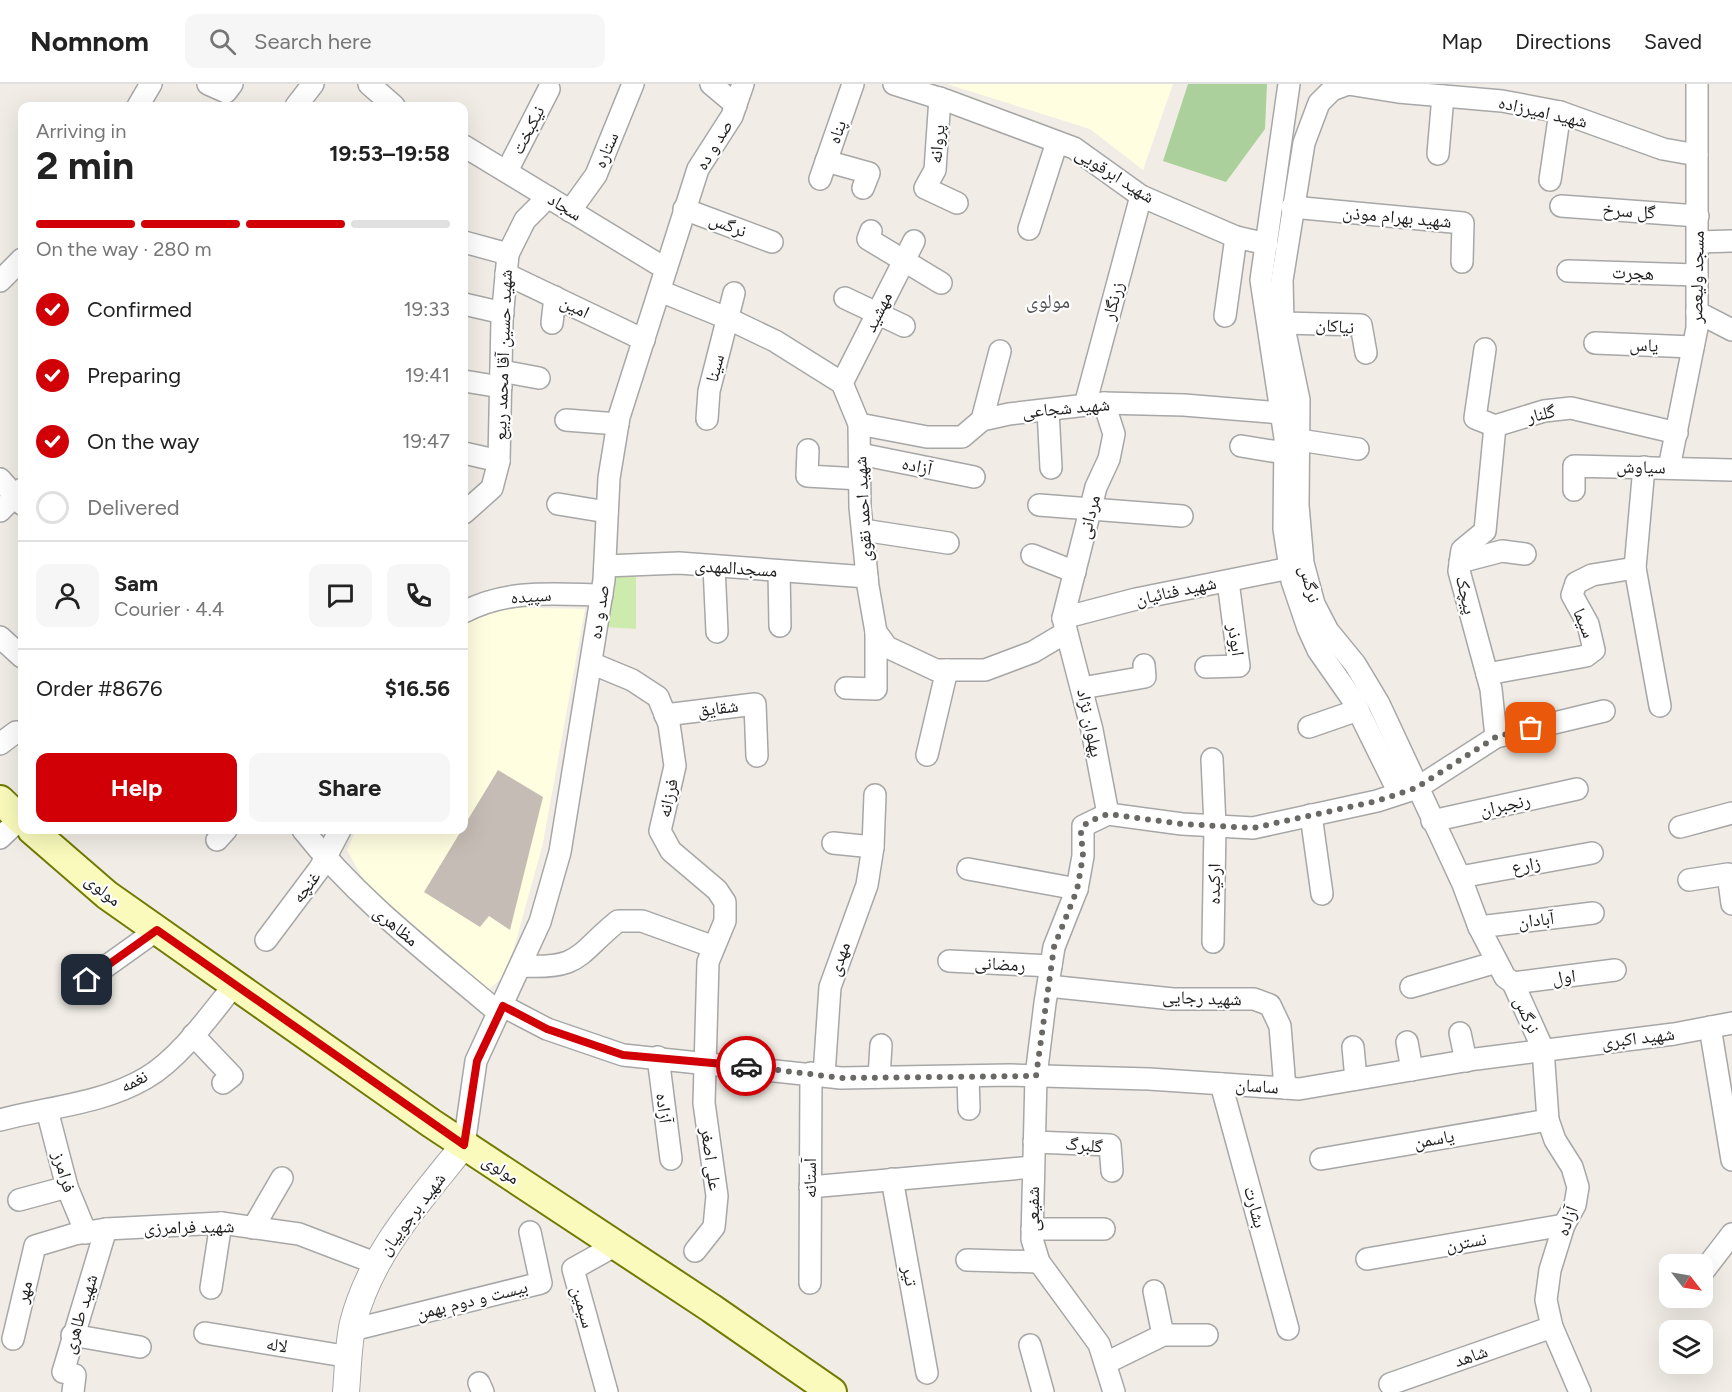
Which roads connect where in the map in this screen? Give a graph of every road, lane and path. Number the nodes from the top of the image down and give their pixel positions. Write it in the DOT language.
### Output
graph roads {
  1 [pos="151,84"];
  2 [pos="208,84"];
  3 [pos="232,84"];
  4 [pos="313,84"];
  5 [pos="633,84"];
  6 [pos="711,84"];
  7 [pos="743,84"];
  8 [pos="853,84"];
  9 [pos="894,84"];
  10 [pos="1289,84"];
  11 [pos="1348,84"];
  12 [pos="1697,84"];
  13 [pos="549,89"];
  14 [pos="1443,96"];
  15 [pos="940,98"];
  16 [pos="140,102"];
  17 [pos="299,102"];
  18 [pos="736,105"];
  19 [pos="1560,112"];
  20 [pos="1058,142"];
  21 [pos="468,148"];
  22 [pos="1438,154"];
  23 [pos="1697,155"];
  24 [pos="507,171"];
  25 [pos="1550,180"];
  26 [pos="863,188"];
  27 [pos="1142,196"];
  28 [pos="548,197"];
  29 [pos="957,202"];
  30 [pos="1561,206"];
  31 [pos="1292,207"];
  32 [pos="684,209"];
  33 [pos="570,211"];
  34 [pos="1698,216"];
  35 [pos="1029,229"];
  36 [pos="871,231"];
  37 [pos="1236,237"];
  38 [pos="914,241"];
  39 [pos="1732,241"];
  40 [pos="772,242"];
  41 [pos="1698,242"];
  42 [pos="1267,244"];
  43 [pos="468,245"];
  44 [pos="903,261"];
  45 [pos="1462,262"];
  46 [pos="18,264"];
  47 [pos="507,264"];
  48 [pos="666,269"];
  49 [pos="1568,271"];
  50 [pos="1697,275"];
  51 [pos="0,281"];
  52 [pos="941,283"];
  53 [pos="660,291"];
  54 [pos="734,293"];
  55 [pos="555,297"];
  56 [pos="845,298"];
  57 [pos="468,305"];
  58 [pos="1697,312"];
  59 [pos="503,313"];
  60 [pos="878,313"];
  61 [pos="1225,316"];
  62 [pos="729,319"];
  63 [pos="552,323"];
  64 [pos="1283,323"];
  65 [pos="904,326"];
  66 [pos="1732,330"];
  67 [pos="644,340"];
  68 [pos="1595,343"];
  69 [pos="1694,347"];
  70 [pos="1485,349"];
  71 [pos="1000,351"];
  72 [pos="1366,353"];
  73 [pos="539,378"];
  74 [pos="501,379"];
  75 [pos="468,381"];
  76 [pos="842,383"];
  77 [pos="1095,404"];
  78 [pos="1048,410"];
  79 [pos="1281,413"];
  80 [pos="706,419"];
  81 [pos="566,420"];
  82 [pos="982,420"];
  83 [pos="618,424"];
  84 [pos="859,424"];
  85 [pos="1495,426"];
  86 [pos="1677,433"];
  87 [pos="1241,446"];
  88 [pos="1292,446"];
  89 [pos="1358,448"];
  90 [pos="808,450"];
  91 [pos="468,454"];
  92 [pos="860,454"];
  93 [pos="500,461"];
  94 [pos="1644,467"];
  95 [pos="1051,468"];
  96 [pos="1669,468"];
  97 [pos="1732,470"];
  98 [pos="974,477"];
  99 [pos="0,479"];
  100 [pos="860,479"];
  101 [pos="1574,489"];
  102 [pos="18,495"];
  103 [pos="18,498"];
  104 [pos="558,504"];
  105 [pos="1039,505"];
  106 [pos="468,509"];
  107 [pos="1091,509"];
  108 [pos="0,511"];
  109 [pos="607,513"];
  110 [pos="1182,516"];
  111 [pos="863,530"];
  112 [pos="948,543"];
  113 [pos="1525,554"];
  114 [pos="1032,555"];
  115 [pos="1460,562"];
  116 [pos="605,566"];
  117 [pos="714,566"];
  118 [pos="1290,568"];
  119 [pos="1635,568"];
  120 [pos="779,571"];
  121 [pos="1075,572"];
  122 [pos="867,577"];
  123 [pos="1228,581"];
  124 [pos="602,595"];
  125 [pos="468,610"];
  126 [pos="1064,625"];
  127 [pos="780,626"];
  128 [pos="717,632"];
  129 [pos="876,632"];
  130 [pos="0,637"];
  131 [pos="18,653"];
  132 [pos="591,663"];
  133 [pos="1144,664"];
  134 [pos="1206,668"];
  135 [pos="947,670"];
  136 [pos="1487,674"];
  137 [pos="846,688"];
  138 [pos="1082,688"];
  139 [pos="1660,706"];
  140 [pos="1358,710"];
  141 [pos="1604,711"];
  142 [pos="665,715"];
  143 [pos="1309,727"];
  144 [pos="1496,737"];
  145 [pos="927,755"];
  146 [pos="757,756"];
  147 [pos="1212,759"];
  148 [pos="1577,789"];
  149 [pos="1408,791"];
  150 [pos="875,795"];
  151 [pos="1732,813"];
  152 [pos="1108,814"];
  153 [pos="1311,815"];
  154 [pos="1432,821"];
  155 [pos="1215,826"];
  156 [pos="1680,827"];
  157 [pos="30,834"];
  158 [pos="306,834"];
  159 [pos="338,834"];
  160 [pos="833,843"];
  161 [pos="873,847"];
  162 [pos="1592,853"];
  163 [pos="326,858"];
  164 [pos="968,870"];
  165 [pos="1460,878"];
  166 [pos="1689,880"];
  167 [pos="1077,890"];
  168 [pos="1322,894"];
  169 [pos="1732,904"];
  170 [pos="1593,913"];
  171 [pos="1479,927"];
  172 [pos="157,930"];
  173 [pos="266,940"];
  174 [pos="1213,942"];
  175 [pos="714,947"];
  176 [pos="949,961"];
  177 [pos="1497,962"];
  178 [pos="521,966"];
  179 [pos="1615,970"];
  180 [pos="1049,976"];
  181 [pos="87,980"];
  182 [pos="1513,983"];
  183 [pos="235,984"];
  184 [pos="1411,987"];
  185 [pos="501,1009"];
  186 [pos="1732,1023"];
  187 [pos="1710,1027"];
  188 [pos="1460,1033"];
  189 [pos="193,1035"];
  190 [pos="1407,1042"];
  191 [pos="880,1045"];
  192 [pos="1353,1047"];
  193 [pos="1543,1049"];
  194 [pos="658,1057"];
  195 [pos="1466,1061"];
  196 [pos="706,1062"];
  197 [pos="1412,1070"];
  198 [pos="818,1074"];
  199 [pos="968,1076"];
  200 [pos="1036,1076"];
  201 [pos="879,1077"];
  202 [pos="1356,1079"];
  203 [pos="223,1083"];
  204 [pos="1221,1084"];
  205 [pos="1285,1088"];
  206 [pos="969,1109"];
  207 [pos="47,1110"];
  208 [pos="0,1120"];
  209 [pos="1548,1120"];
  210 [pos="1034,1142"];
  211 [pos="464,1145"];
  212 [pos="671,1159"];
  213 [pos="1321,1159"];
  214 [pos="1732,1160"];
  215 [pos="1033,1167"];
  216 [pos="1112,1171"];
  217 [pos="282,1178"];
  218 [pos="892,1179"];
  219 [pos="67,1186"];
  220 [pos="810,1187"];
  221 [pos="19,1200"];
  222 [pos="221,1223"];
  223 [pos="1564,1225"];
  224 [pos="253,1228"];
  225 [pos="106,1229"];
  226 [pos="1032,1229"];
  227 [pos="1104,1229"];
  228 [pos="530,1232"];
  229 [pos="86,1233"];
  230 [pos="1732,1234"];
  231 [pos="616,1245"];
  232 [pos="35,1246"];
  233 [pos="696,1251"];
  234 [pos="1367,1259"];
  235 [pos="1713,1259"];
  236 [pos="967,1260"];
  237 [pos="1039,1262"];
  238 [pos="375,1263"];
  239 [pos="810,1283"];
  240 [pos="211,1288"];
  241 [pos="1154,1291"];
  242 [pos="1552,1327"];
  243 [pos="1288,1329"];
  244 [pos="352,1330"];
  245 [pos="205,1333"];
  246 [pos="72,1335"];
  247 [pos="1163,1335"];
  248 [pos="1207,1335"];
  249 [pos="13,1339"];
  250 [pos="1030,1345"];
  251 [pos="140,1347"];
  252 [pos="350,1357"];
  253 [pos="1106,1363"];
  254 [pos="927,1373"];
  255 [pos="806,1383"];
  256 [pos="1390,1384"];
  257 [pos="1572,1390"];
  258 [pos="73,1392"];
  259 [pos="346,1392"];
  260 [pos="607,1392"];
  261 [pos="832,1392"];
  262 [pos="1043,1392"];
  263 [pos="1114,1392"];
  1 -- 16 [label="street"];
  2 -- 3 [label="street"];
  4 -- 17 [label="street"];
  5 -- 33 [label="street, ستاره"];
  6 -- 18 [label="street"];
  7 -- 18 [label="street, صد و ده"];
  8 -- 26 [label="street, پناه"];
  9 -- 15 [label="street, شهید ابرقویی"];
  10 -- 42 [label="street, نرگس"];
  11 -- 14 [label="street, شهید امیرزاده"];
  11 -- 31 [label="street, نرگس"];
  12 -- 23 [label="street, مسجد ولیعصر"];
  13 -- 24 [label="street, نیکبخت"];
  14 -- 19 [label="street, شهید امیرزاده"];
  14 -- 22 [label="street"];
  15 -- 20 [label="street, شهید ابرقویی"];
  15 -- 29 [label="street, پروانه"];
  18 -- 32 [label="street, صد و ده"];
  19 -- 23 [label="street, شهید امیرزاده"];
  19 -- 25 [label="street"];
  20 -- 27 [label="street, شهید ابرقویی"];
  20 -- 35 [label="street"];
  21 -- 24 [label="street, سجاد"];
  23 -- 34 [label="street, مسجد ولیعصر"];
  24 -- 28 [label="street, سجاد"];
  27 -- 37 [label="street, شهید ابرقویی"];
  27 -- 77 [label="street, زرنگار"];
  28 -- 33 [label="street, سجاد"];
  28 -- 47 [label="street, شهید حسین آقا محمد ربیع"];
  30 -- 34 [label="street, گل سرخ"];
  31 -- 45 [label="street, شهید بهرام موذن"];
  31 -- 64 [label="street, نرگس"];
  32 -- 40 [label="street, نرگس"];
  32 -- 48 [label="street, صد و ده"];
  33 -- 48 [label="street, سجاد"];
  34 -- 41 [label="street, مسجد ولیعصر"];
  36 -- 44 [label="street"];
  37 -- 42 [label="street, شهید ابرقویی"];
  37 -- 61 [label="street"];
  38 -- 44 [label="street, مهشید"];
  39 -- 41 [label="street"];
  41 -- 50 [label="street, مسجد ولیعصر"];
  42 -- 79 [label="street, نرگس"];
  43 -- 47 [label="street, امین"];
  44 -- 52 [label="street"];
  44 -- 60 [label="street, مهشید"];
  46 -- 51 [label="street"];
  47 -- 55 [label="street, امین"];
  47 -- 59 [label="street, شهید حسین آقا محمد ربیع"];
  48 -- 53 [label="street, صد و ده"];
  49 -- 50 [label="street, هجرت"];
  50 -- 58 [label="street, مسجد ولیعصر"];
  53 -- 62 [label="street"];
  53 -- 67 [label="street, صد و ده"];
  54 -- 62 [label="street, سینا"];
  55 -- 63 [label="street"];
  55 -- 67 [label="street, امین"];
  56 -- 60 [label="street"];
  57 -- 59 [label="street"];
  58 -- 66 [label="street"];
  58 -- 69 [label="street, مسجد ولیعصر"];
  59 -- 74 [label="street, شهید حسین آقا محمد ربیع"];
  60 -- 65 [label="street"];
  60 -- 76 [label="street, مهشید"];
  62 -- 76 [label="street"];
  62 -- 80 [label="street, سینا"];
  64 -- 72 [label="street, نیاکان"];
  64 -- 88 [label="street, نرگس"];
  67 -- 83 [label="street, صد و ده"];
  68 -- 69 [label="street, یاس"];
  69 -- 86 [label="street, مسجد ولیعصر"];
  70 -- 85 [label="street"];
  71 -- 82 [label="street"];
  73 -- 74 [label="street"];
  74 -- 75 [label="street"];
  74 -- 93 [label="street, شهید حسین آقا محمد ربیع"];
  76 -- 84 [label="street, شهید احمد نقوی"];
  77 -- 78 [label="street, شهید شجاعی"];
  77 -- 79 [label="street, شهید شجاعی"];
  77 -- 107 [label="street, مردانی"];
  78 -- 82 [label="street, شهید شجاعی"];
  78 -- 95 [label="street"];
  79 -- 88 [label="street, نرگس"];
  81 -- 83 [label="street"];
  82 -- 84 [label="street, شهید شجاعی"];
  83 -- 109 [label="street, صد و ده"];
  84 -- 92 [label="street, شهید احمد نقوی"];
  85 -- 86 [label="street, گلنار"];
  85 -- 115 [label="street, پیچک"];
  86 -- 96 [label="street, مسجد ولیعصر"];
  87 -- 88 [label="street"];
  88 -- 89 [label="street"];
  88 -- 118 [label="street, نرگس"];
  88 -- 149 [label="street, نرگس"];
  90 -- 100 [label="street"];
  91 -- 93 [label="street"];
  92 -- 98 [label="street, آزاده"];
  92 -- 100 [label="street, شهید احمد نقوی"];
  93 -- 106 [label="street, شهید حسین آقا محمد ربیع"];
  94 -- 96 [label="street, سیاوش"];
  94 -- 101 [label="street, سیاوش"];
  94 -- 119 [label="street"];
  96 -- 97 [label="street, سیاوش"];
  99 -- 102 [label="street"];
  100 -- 111 [label="street, شهید احمد نقوی"];
  103 -- 108 [label="street"];
  104 -- 109 [label="street"];
  105 -- 107 [label="street"];
  107 -- 110 [label="street"];
  107 -- 121 [label="street, مردانی"];
  109 -- 116 [label="street, صد و ده"];
  111 -- 112 [label="street"];
  111 -- 122 [label="street, شهید احمد نقوی"];
  113 -- 115 [label="street"];
  114 -- 121 [label="street"];
  115 -- 136 [label="street, پیچک"];
  116 -- 117 [label="street, مسجدالمهدی"];
  116 -- 124 [label="street, صد و ده"];
  117 -- 120 [label="street, مسجدالمهدی"];
  117 -- 128 [label="street"];
  118 -- 123 [label="street, شهید فنائیان"];
  118 -- 140 [label="street, نرگس"];
  119 -- 136 [label="street, سیما"];
  119 -- 139 [label="street"];
  120 -- 122 [label="street, مسجدالمهدی"];
  120 -- 127 [label="street"];
  121 -- 126 [label="street, مردانی"];
  122 -- 129 [label="street, شهید احمد نقوی"];
  123 -- 126 [label="street, شهید فنائیان"];
  123 -- 134 [label="street, ابوذر"];
  124 -- 125 [label="street, سپیده"];
  124 -- 132 [label="street, صد و ده"];
  126 -- 135 [label="street"];
  126 -- 138 [label="street, پهلوان نژاد"];
  129 -- 135 [label="street"];
  129 -- 137 [label="street, شهید احمد نقوی"];
  130 -- 131 [label="street"];
  132 -- 142 [label="street, فرزانه"];
  132 -- 178 [label="street, صد و ده"];
  133 -- 138 [label="street"];
  135 -- 145 [label="street"];
  136 -- 144 [label="street, پیچک"];
  138 -- 152 [label="street, پهلوان نژاد"];
  140 -- 143 [label="street"];
  140 -- 149 [label="street, نرگس"];
  141 -- 144 [label="street"];
  142 -- 146 [label="street, شقایق"];
  142 -- 175 [label="street, فرزانه"];
  144 -- 149 [label="street"];
  147 -- 155 [label="street, ارکیده"];
  148 -- 154 [label="street, رنجبران"];
  149 -- 153 [label="street"];
  149 -- 154 [label="street, نرگس"];
  150 -- 161 [label="street, مهدی"];
  151 -- 156 [label="street"];
  152 -- 155 [label="street"];
  152 -- 167 [label="street"];
  153 -- 155 [label="street"];
  153 -- 168 [label="street"];
  154 -- 165 [label="street, نرگس"];
  155 -- 174 [label="street, ارکیده"];
  157 -- 172 [label="main road, مولوی"];
  158 -- 163 [label="street, مظاهری"];
  159 -- 163 [label="street, غنچه"];
  160 -- 161 [label="street"];
  161 -- 198 [label="street, مهدی"];
  162 -- 165 [label="street, زارع"];
  163 -- 173 [label="street, غنچه"];
  163 -- 185 [label="street, مظاهری"];
  164 -- 167 [label="street"];
  165 -- 171 [label="street, نرگس"];
  166 -- 169 [label="street"];
  167 -- 180 [label="street"];
  170 -- 171 [label="street, آبادان"];
  171 -- 177 [label="street, نرگس"];
  172 -- 181 [label="street"];
  172 -- 183 [label="main road, مولوی"];
  175 -- 178 [label="street"];
  175 -- 196 [label="street, فرزانه"];
  176 -- 180 [label="street, رمضانی"];
  177 -- 182 [label="street, نرگس"];
  177 -- 184 [label="street"];
  178 -- 185 [label="street, صد و ده"];
  179 -- 182 [label="street, اول"];
  180 -- 200 [label="street"];
  180 -- 205 [label="street, شهید رجایی"];
  182 -- 193 [label="street, نرگس"];
  183 -- 189 [label="street, نغمه"];
  183 -- 211 [label="main road, مولوی"];
  185 -- 194 [label="street, ساسان"];
  185 -- 211 [label="street, صد و ده"];
  186 -- 187 [label="street, شهید اکبری"];
  187 -- 193 [label="street, شهید اکبری"];
  187 -- 214 [label="street"];
  188 -- 195 [label="street"];
  189 -- 203 [label="street"];
  189 -- 207 [label="street, نغمه"];
  190 -- 197 [label="street"];
  191 -- 201 [label="street"];
  192 -- 202 [label="street"];
  193 -- 195 [label="street, ساسان"];
  193 -- 209 [label="street, آزاده"];
  194 -- 196 [label="street, ساسان"];
  194 -- 212 [label="street, آزاده"];
  195 -- 197 [label="street, ساسان"];
  196 -- 198 [label="street, ساسان"];
  196 -- 233 [label="street, علی اصغر"];
  197 -- 202 [label="street, ساسان"];
  198 -- 201 [label="street, ساسان"];
  198 -- 220 [label="street, آستانه"];
  199 -- 200 [label="street, ساسان"];
  199 -- 201 [label="street, ساسان"];
  199 -- 206 [label="street"];
  200 -- 204 [label="street, ساسان"];
  200 -- 210 [label="street, شفیعی"];
  202 -- 205 [label="street, ساسان"];
  204 -- 205 [label="street, ساسان"];
  204 -- 243 [label="street, بشارت"];
  207 -- 208 [label="street, نغمه"];
  207 -- 219 [label="street, فرامرز"];
  209 -- 213 [label="street, یاسمن"];
  209 -- 223 [label="street, آزاده"];
  210 -- 215 [label="street, شفیعی"];
  210 -- 216 [label="street, گلبرگ"];
  211 -- 231 [label="main road, مولوی"];
  211 -- 238 [label="street, شهید برجوییان"];
  215 -- 218 [label="street"];
  215 -- 226 [label="street, شفیعی"];
  217 -- 224 [label="street"];
  218 -- 220 [label="street"];
  218 -- 254 [label="street, تیر"];
  219 -- 221 [label="street"];
  219 -- 229 [label="street, فرامرز"];
  220 -- 239 [label="street, آستانه"];
  222 -- 224 [label="street, شهید فرامرزی"];
  222 -- 225 [label="street, شهید فرامرزی"];
  222 -- 240 [label="street"];
  223 -- 234 [label="street, نسترن"];
  223 -- 242 [label="street, آزاده"];
  224 -- 238 [label="street, شهید فرامرزی"];
  225 -- 229 [label="street, شهید فرامرزی"];
  225 -- 246 [label="street, شهید طاهری"];
  226 -- 227 [label="street"];
  226 -- 237 [label="street, شفیعی"];
  228 -- 244 [label="street, بیست و دوم بهمن"];
  229 -- 232 [label="street, شهید فرامرزی"];
  230 -- 235 [label="street"];
  231 -- 255 [label="main road, مولوی"];
  231 -- 260 [label="street, سیمین"];
  232 -- 249 [label="street, مهر"];
  236 -- 237 [label="street"];
  237 -- 253 [label="street, شفیعی"];
  238 -- 244 [label="street, شهید برجوییان"];
  241 -- 247 [label="street"];
  242 -- 256 [label="street, شاهد"];
  242 -- 257 [label="street, آزاده"];
  244 -- 252 [label="street, شهید برجوییان"];
  245 -- 252 [label="street, لاله"];
  246 -- 251 [label="street"];
  246 -- 258 [label="street, شهید طاهری"];
  247 -- 248 [label="street"];
  247 -- 253 [label="street"];
  250 -- 262 [label="street"];
  252 -- 259 [label="street, شهید برجوییان"];
  253 -- 263 [label="street, شفیعی"];
  255 -- 261 [label="main road, مولوی"];
}
